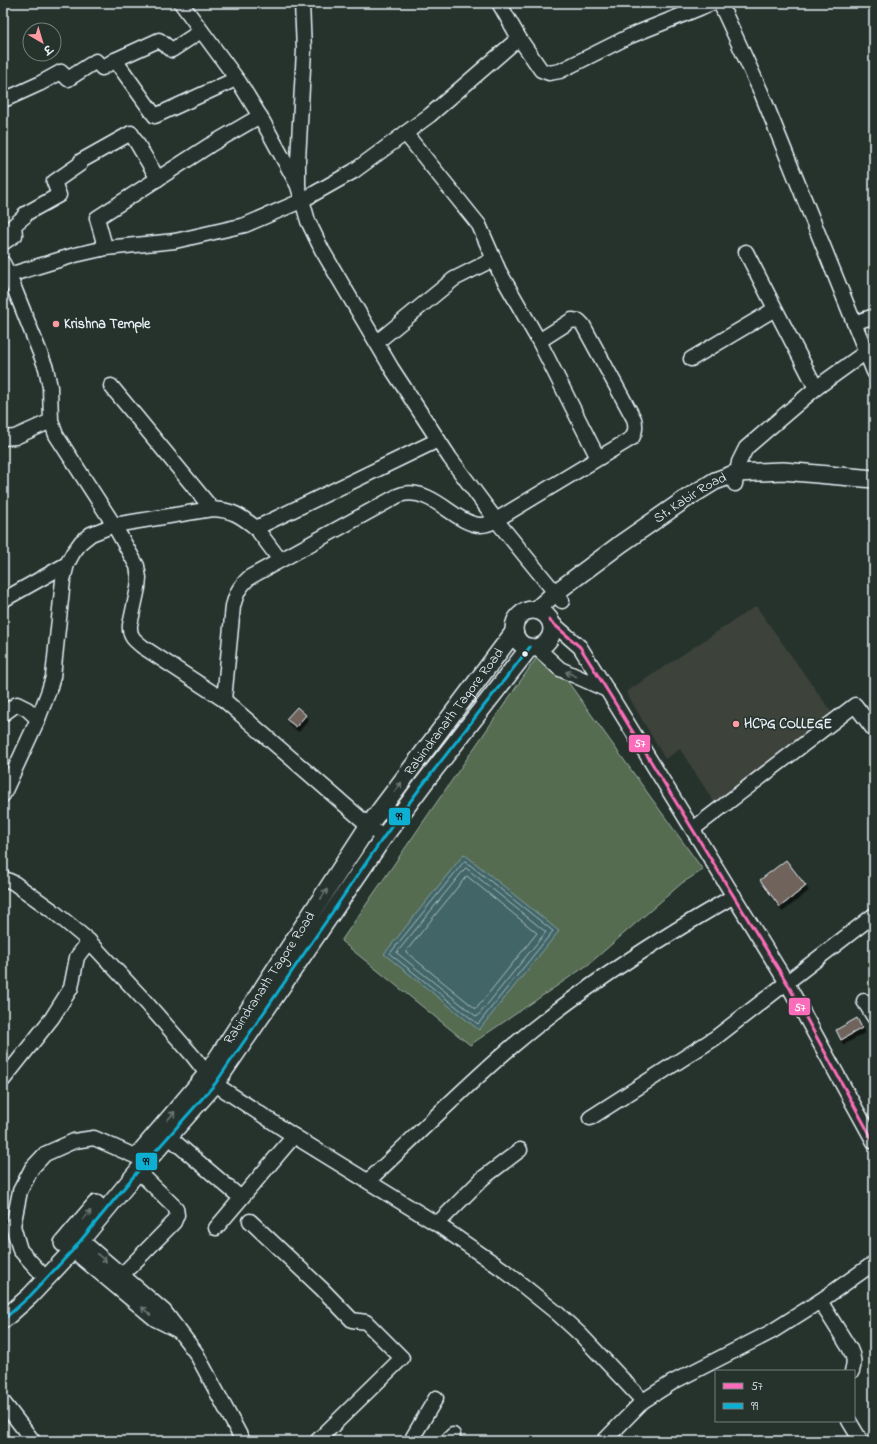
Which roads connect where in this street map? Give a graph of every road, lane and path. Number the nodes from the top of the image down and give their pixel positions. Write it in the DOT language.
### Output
graph roads {
  1 [pos="181,3"];
  2 [pos="302,3"];
  3 [pos="499,3"];
  4 [pos="712,3"];
  5 [pos="720,3"];
  6 [pos="201,31"];
  7 [pos="519,38"];
  8 [pos="115,60"];
  9 [pos="236,78"];
  10 [pos="3,96"];
  11 [pos="260,116"];
  12 [pos="405,133"];
  13 [pos="158,179"];
  14 [pos="298,186"];
  15 [pos="301,201"];
  16 [pos="3,243"];
  17 [pos="102,249"];
  18 [pos="746,252"];
  19 [pos="494,259"];
  20 [pos="6,269"];
  21 [pos="775,309"];
  22 [pos="874,316"];
  23 [pos="854,323"];
  24 [pos="539,341"];
  25 [pos="376,342"];
  26 [pos="866,352"];
  27 [pos="691,359"];
  28 [pos="874,372"];
  29 [pos="112,386"];
  30 [pos="816,388"];
  31 [pos="51,421"];
  32 [pos="3,438"];
  33 [pos="438,440"];
  34 [pos="598,458"];
  35 [pos="736,478"];
  36 [pos="874,479"];
  37 [pos="874,488"];
  38 [pos="212,509"];
  39 [pos="496,520"];
  40 [pos="114,525"];
  41 [pos="256,528"];
  42 [pos="280,560"];
  43 [pos="67,564"];
  44 [pos="558,597"];
  45 [pos="3,600"];
  46 [pos="544,615"];
  47 [pos="514,632"];
  48 [pos="533,647"];
  49 [pos="607,690"];
  50 [pos="224,700"];
  51 [pos="3,714"];
  52 [pos="38,719"];
  53 [pos="874,730"];
  54 [pos="3,795"];
  55 [pos="369,825"];
  56 [pos="693,829"];
  57 [pos="383,838"];
  58 [pos="3,878"];
  59 [pos="734,896"];
  60 [pos="874,915"];
  61 [pos="89,941"];
  62 [pos="787,983"];
  63 [pos="864,1001"];
  64 [pos="874,1017"];
  65 [pos="211,1079"];
  66 [pos="3,1080"];
  67 [pos="590,1118"];
  68 [pos="294,1136"];
  69 [pos="169,1137"];
  70 [pos="874,1142"];
  71 [pos="520,1150"];
  72 [pos="137,1164"];
  73 [pos="368,1181"];
  74 [pos="242,1198"];
  75 [pos="250,1221"];
  76 [pos="437,1224"];
  77 [pos="216,1228"];
  78 [pos="72,1241"];
  79 [pos="874,1263"];
  80 [pos="39,1271"];
  81 [pos="122,1276"];
  82 [pos="820,1301"];
  83 [pos="3,1305"];
  84 [pos="3,1320"];
  85 [pos="179,1331"];
  86 [pos="852,1370"];
  87 [pos="436,1398"];
  88 [pos="643,1401"];
  89 [pos="3,1402"];
  90 [pos="850,1422"];
  91 [pos="33,1441"];
  92 [pos="243,1441"];
  93 [pos="317,1441"];
  94 [pos="413,1441"];
  95 [pos="604,1441"];
  96 [pos="862,1441"];
  1 -- 6 [label="street"];
  2 -- 14 [label="street"];
  3 -- 7 [label="street"];
  4 -- 7 [label="street"];
  5 -- 23 [label="street"];
  6 -- 8 [label="street"];
  6 -- 9 [label="street"];
  7 -- 12 [label="street"];
  8 -- 9 [label="street"];
  8 -- 10 [label="street"];
  9 -- 11 [label="street"];
  11 -- 13 [label="street"];
  11 -- 14 [label="street"];
  12 -- 15 [label="street"];
  12 -- 19 [label="street"];
  13 -- 16 [label="street"];
  13 -- 17 [label="street"];
  14 -- 15 [label="street"];
  15 -- 17 [label="street"];
  15 -- 25 [label="street"];
  17 -- 20 [label="street"];
  18 -- 21 [label="street"];
  19 -- 24 [label="street"];
  19 -- 25 [label="street"];
  20 -- 31 [label="street"];
  21 -- 27 [label="street"];
  21 -- 30 [label="street"];
  22 -- 23 [label="street"];
  23 -- 26 [label="street"];
  24 -- 34 [label="street"];
  24 -- 34 [label="street"];
  25 -- 33 [label="street"];
  26 -- 28 [label="street"];
  26 -- 30 [label="street"];
  29 -- 38 [label="street"];
  30 -- 35 [label="street"];
  31 -- 32 [label="street"];
  31 -- 40 [label="street"];
  33 -- 39 [label="street"];
  33 -- 41 [label="street"];
  34 -- 39 [label="street"];
  35 -- 36 [label="main road, St. Kabir Road"];
  35 -- 37 [label="main road, St. Kabir Road"];
  35 -- 44 [label="main road, St. Kabir Road"];
  38 -- 40 [label="street"];
  38 -- 41 [label="street"];
  39 -- 42 [label="street"];
  39 -- 44 [label="street"];
  40 -- 43 [label="street"];
  40 -- 50 [label="street"];
  41 -- 42 [label="street"];
  42 -- 50 [label="street"];
  43 -- 45 [label="street"];
  43 -- 52 [label="street"];
  44 -- 46 [label="main road, St. Kabir Road"];
  46 -- 47 [label="main road, Rabindranath Tagore Road"];
  46 -- 48 [label="main road, Rabindranath Tagore Road"];
  46 -- 49 [label="street"];
  47 -- 48 [label="main road, Rabindranath Tagore Road"];
  55 -- 47 [label="main road, Rabindranath Tagore Road, one-way"];
  49 -- 48 [label="street, one-way"];
  48 -- 57 [label="main road, Rabindranath Tagore Road"];
  49 -- 56 [label="street"];
  50 -- 55 [label="street"];
  51 -- 52 [label="street"];
  52 -- 54 [label="street"];
  53 -- 56 [label="street"];
  55 -- 57 [label="street"];
  65 -- 55 [label="main road, Rabindranath Tagore Road, one-way"];
  56 -- 59 [label="street"];
  57 -- 65 [label="main road, Rabindranath Tagore Road"];
  58 -- 61 [label="street"];
  59 -- 62 [label="street"];
  59 -- 73 [label="street"];
  60 -- 62 [label="street"];
  61 -- 65 [label="street"];
  61 -- 66 [label="street"];
  62 -- 67 [label="street"];
  62 -- 70 [label="street"];
  63 -- 64 [label="street"];
  65 -- 68 [label="street"];
  65 -- 69 [label="main road, Rabindranath Tagore Road"];
  72 -- 65 [label="main road, Rabindranath Tagore Road, one-way"];
  68 -- 73 [label="street"];
  68 -- 74 [label="street"];
  69 -- 72 [label="main road, Rabindranath Tagore Road"];
  69 -- 74 [label="street"];
  71 -- 76 [label="street"];
  72 -- 78 [label="main road, Rabindranath Tagore Road"];
  72 -- 80 [label="street"];
  72 -- 81 [label="street"];
  73 -- 76 [label="street"];
  74 -- 77 [label="street"];
  75 -- 93 [label="street"];
  76 -- 88 [label="street"];
  78 -- 80 [label="main road, Rabindranath Tagore Road"];
  78 -- 81 [label="street, one-way"];
  78 -- 84 [label="main road, Rabindranath Tagore Road"];
  85 -- 78 [label="street, one-way"];
  79 -- 82 [label="street"];
  80 -- 83 [label="main road, Rabindranath Tagore Road"];
  81 -- 85 [label="street"];
  82 -- 86 [label="street"];
  82 -- 88 [label="street"];
  85 -- 92 [label="street"];
  87 -- 94 [label="street"];
  88 -- 95 [label="street"];
  89 -- 91 [label="street"];
  90 -- 96 [label="street"];
}
